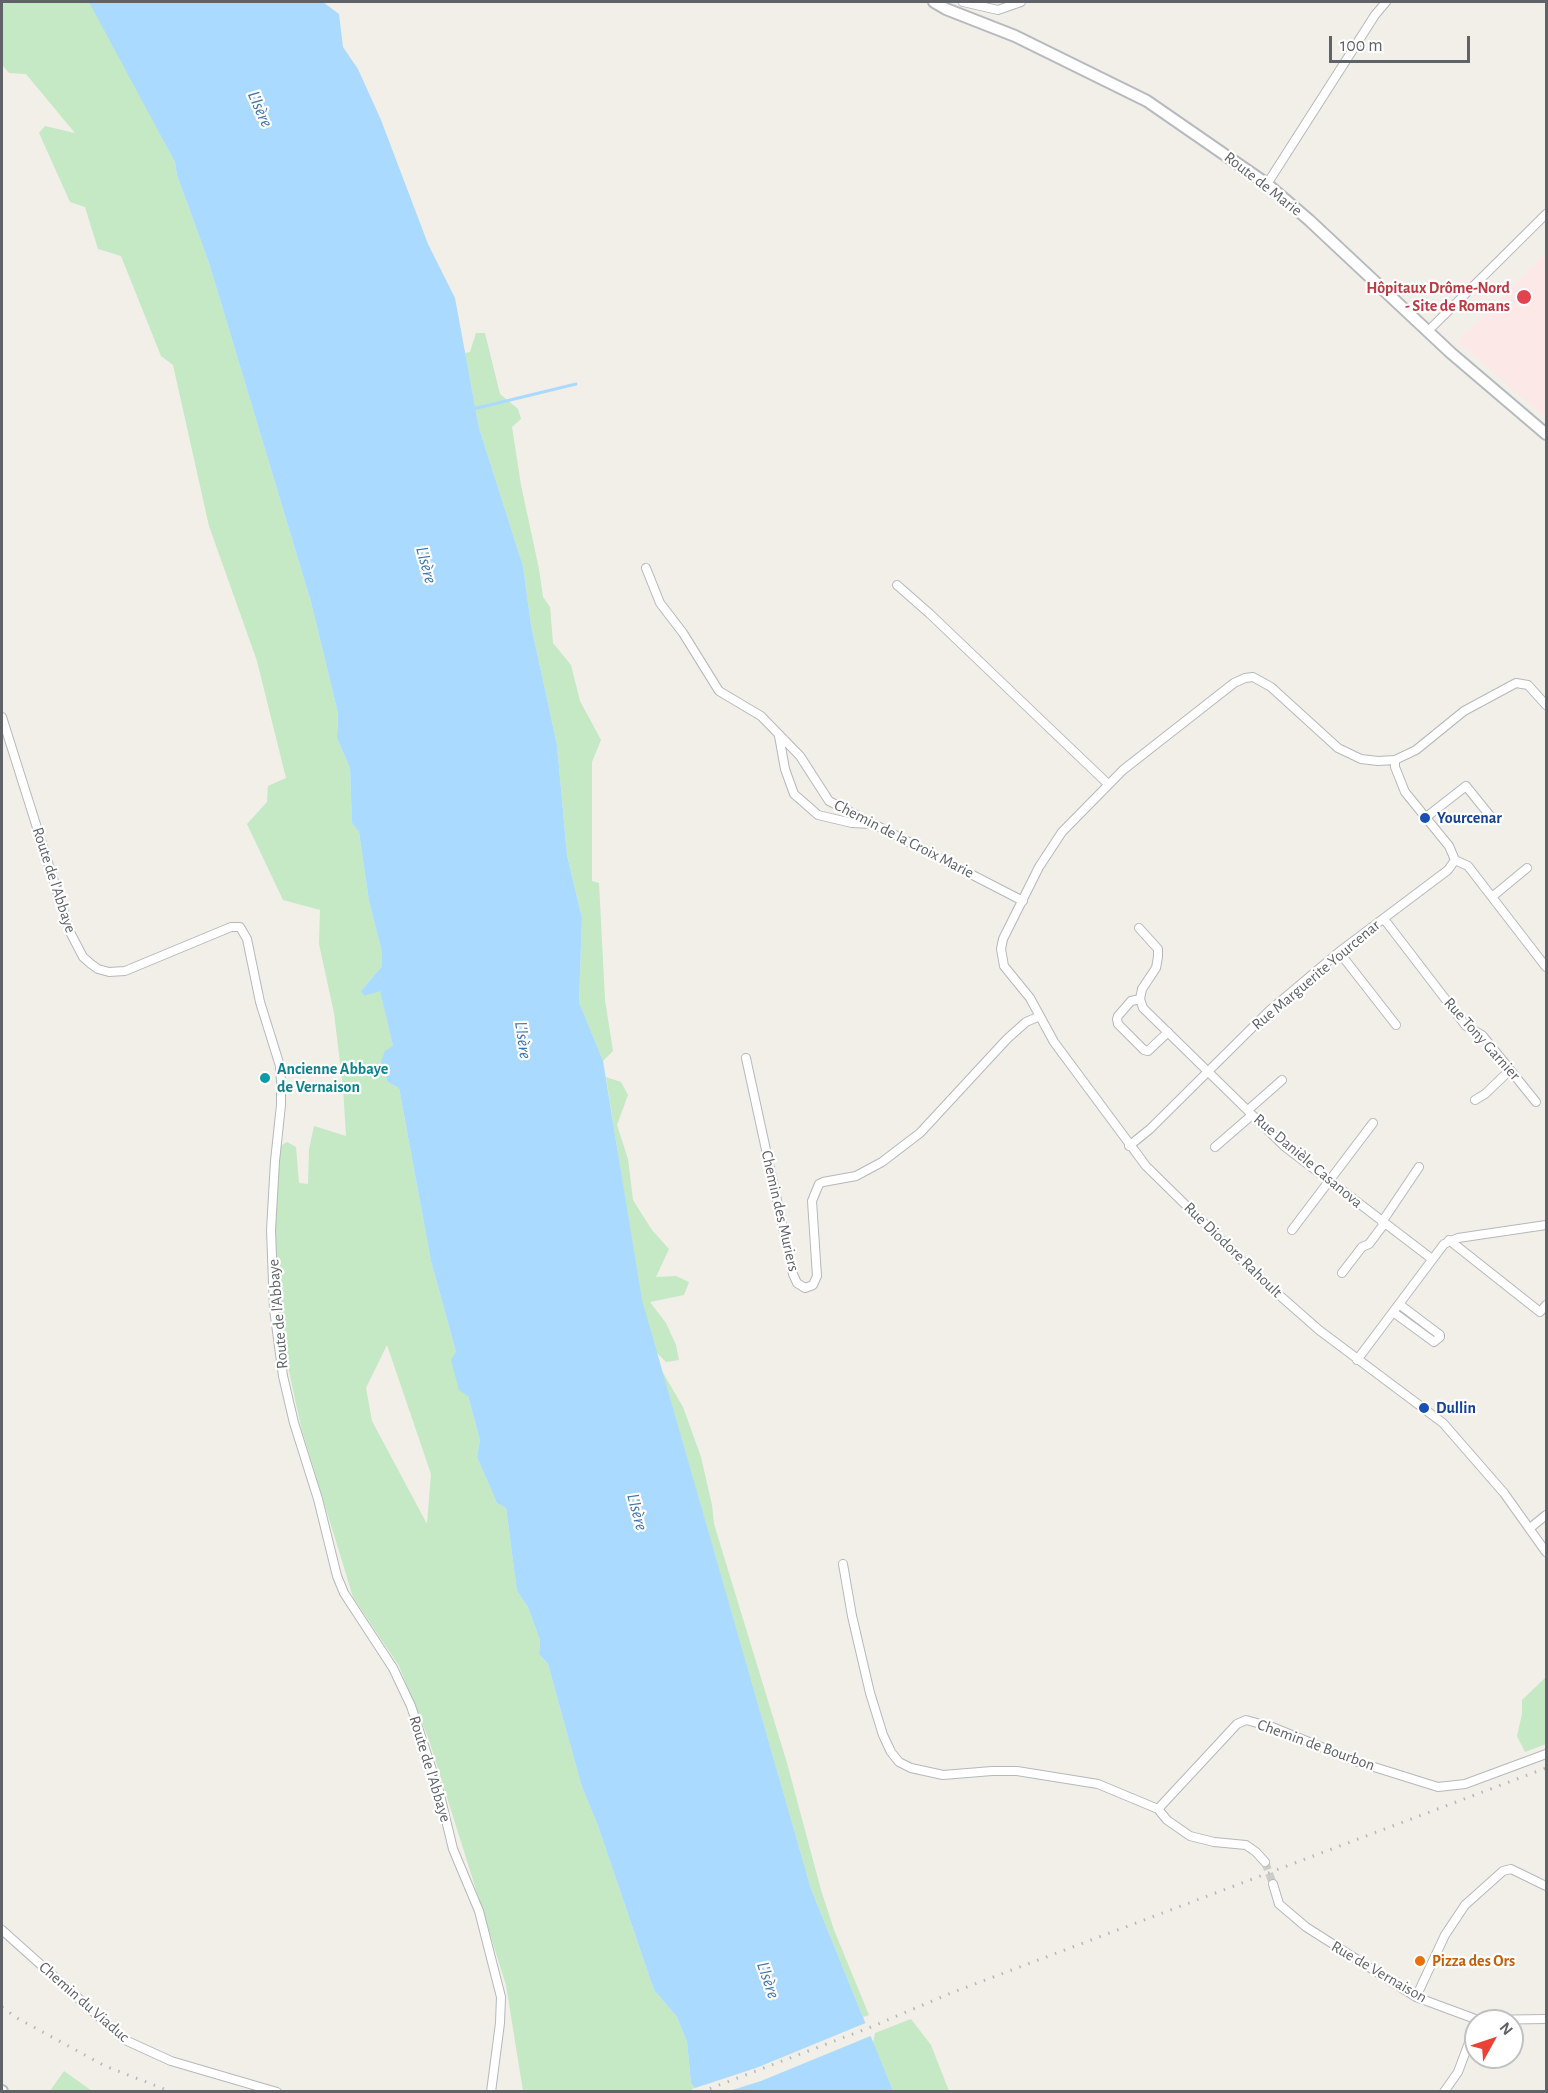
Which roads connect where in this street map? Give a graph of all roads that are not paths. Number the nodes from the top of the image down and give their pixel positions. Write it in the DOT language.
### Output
graph roads {
  1 [pos="934,2"];
  2 [pos="963,2"];
  3 [pos="1021,2"];
  4 [pos="1386,2"];
  5 [pos="950,5"];
  6 [pos="1268,184"];
  7 [pos="1546,213"];
  8 [pos="1428,331"];
  9 [pos="1546,434"];
  10 [pos="646,568"];
  11 [pos="897,585"];
  12 [pos="1546,705"];
  13 [pos="2,717"];
  14 [pos="779,734"];
  15 [pos="1395,760"];
  16 [pos="1108,784"];
  17 [pos="1491,817"];
  18 [pos="1425,818"];
  19 [pos="877,824"];
  20 [pos="1455,860"];
  21 [pos="1527,868"];
  22 [pos="1492,897"];
  23 [pos="1023,901"];
  24 [pos="1384,919"];
  25 [pos="1139,928"];
  26 [pos="1340,952"];
  27 [pos="1546,967"];
  28 [pos="1140,999"];
  29 [pos="1040,1016"];
  30 [pos="1396,1025"];
  31 [pos="1168,1032"];
  32 [pos="746,1058"];
  33 [pos="1510,1070"];
  34 [pos="1209,1071"];
  35 [pos="1282,1080"];
  36 [pos="1475,1100"];
  37 [pos="1536,1102"];
  38 [pos="1250,1113"];
  39 [pos="1373,1123"];
  40 [pos="1129,1146"];
  41 [pos="1215,1148"];
  42 [pos="1419,1167"];
  43 [pos="1328,1181"];
  44 [pos="1383,1223"];
  45 [pos="1546,1226"];
  46 [pos="1292,1230"];
  47 [pos="1449,1240"];
  48 [pos="1432,1259"];
  49 [pos="1342,1273"];
  50 [pos="1399,1304"];
  51 [pos="1546,1305"];
  52 [pos="1393,1312"];
  53 [pos="1357,1360"];
  54 [pos="1546,1515"];
  55 [pos="1530,1528"];
  56 [pos="1546,1552"];
  57 [pos="843,1564"];
  58 [pos="1546,1754"];
  59 [pos="1158,1809"];
  60 [pos="1265,1862"];
  61 [pos="1273,1884"];
  62 [pos="1546,1887"];
  63 [pos="2,1930"];
  64 [pos="1416,1997"];
  65 [pos="1464,2017"];
  66 [pos="1546,2019"];
  67 [pos="1524,2020"];
  68 [pos="1464,2056"];
  69 [pos="277,2091"];
  70 [pos="491,2091"];
  71 [pos="1444,2091"];
  1 -- 5 [label="street, Route de Marie"];
  2 -- 3 [label="street"];
  4 -- 6 [label="street"];
  5 -- 6 [label="street, Route de Marie"];
  6 -- 8 [label="street, Route de Marie"];
  7 -- 8 [label="street"];
  8 -- 9 [label="street, Route de Marie"];
  10 -- 14 [label="street, Chemin de la Croix Marie"];
  11 -- 16 [label="street"];
  12 -- 15 [label="street"];
  13 -- 70 [label="street, Route de l'Abbaye"];
  14 -- 19 [label="street, Chemin de la Croix Marie"];
  14 -- 19 [label="street"];
  15 -- 16 [label="street, Rue Diodore Rahoult"];
  15 -- 18 [label="street"];
  16 -- 23 [label="street, Rue Diodore Rahoult"];
  17 -- 18 [label="street"];
  18 -- 20 [label="street"];
  19 -- 23 [label="street, Chemin de la Croix Marie"];
  20 -- 22 [label="street"];
  20 -- 24 [label="street, Rue Marguerite Yourcenar"];
  21 -- 22 [label="street"];
  22 -- 27 [label="street"];
  23 -- 29 [label="street, Rue Diodore Rahoult"];
  24 -- 26 [label="street, Rue Marguerite Yourcenar"];
  24 -- 33 [label="street, Rue Tony Garnier"];
  25 -- 28 [label="street"];
  26 -- 30 [label="street"];
  26 -- 34 [label="street, Rue Marguerite Yourcenar"];
  28 -- 31 [label="street, Rue Danièle Casanova"];
  28 -- 31 [label="street"];
  29 -- 32 [label="street, Chemin des Muriers"];
  29 -- 40 [label="street, Rue Diodore Rahoult"];
  31 -- 34 [label="street, Rue Danièle Casanova"];
  33 -- 36 [label="street"];
  33 -- 37 [label="street, Rue Tony Garnier"];
  34 -- 38 [label="street, Rue Danièle Casanova"];
  34 -- 40 [label="street, Rue Marguerite Yourcenar"];
  35 -- 38 [label="street"];
  38 -- 41 [label="street"];
  38 -- 43 [label="street, Rue Danièle Casanova"];
  39 -- 43 [label="street"];
  40 -- 53 [label="street, Rue Diodore Rahoult"];
  42 -- 44 [label="street"];
  43 -- 44 [label="street, Rue Danièle Casanova"];
  43 -- 46 [label="street"];
  44 -- 48 [label="street, Rue Danièle Casanova"];
  44 -- 49 [label="street"];
  45 -- 47 [label="street"];
  47 -- 48 [label="street"];
  47 -- 51 [label="street"];
  48 -- 50 [label="street"];
  50 -- 52 [label="street"];
  50 -- 52 [label="street"];
  52 -- 53 [label="street"];
  53 -- 55 [label="street, Rue Diodore Rahoult"];
  54 -- 55 [label="street"];
  55 -- 56 [label="street, Rue Diodore Rahoult"];
  57 -- 59 [label="street"];
  58 -- 59 [label="street, Chemin de Bourbon"];
  59 -- 60 [label="street"];
  61 -- 64 [label="street, Rue de Vernaison"];
  62 -- 64 [label="street"];
  63 -- 69 [label="street, Chemin du Viaduc"];
  64 -- 65 [label="street, Rue de Vernaison"];
  66 -- 67 [label="street, Rue de Vernaison"];
  68 -- 71 [label="street"];
}
